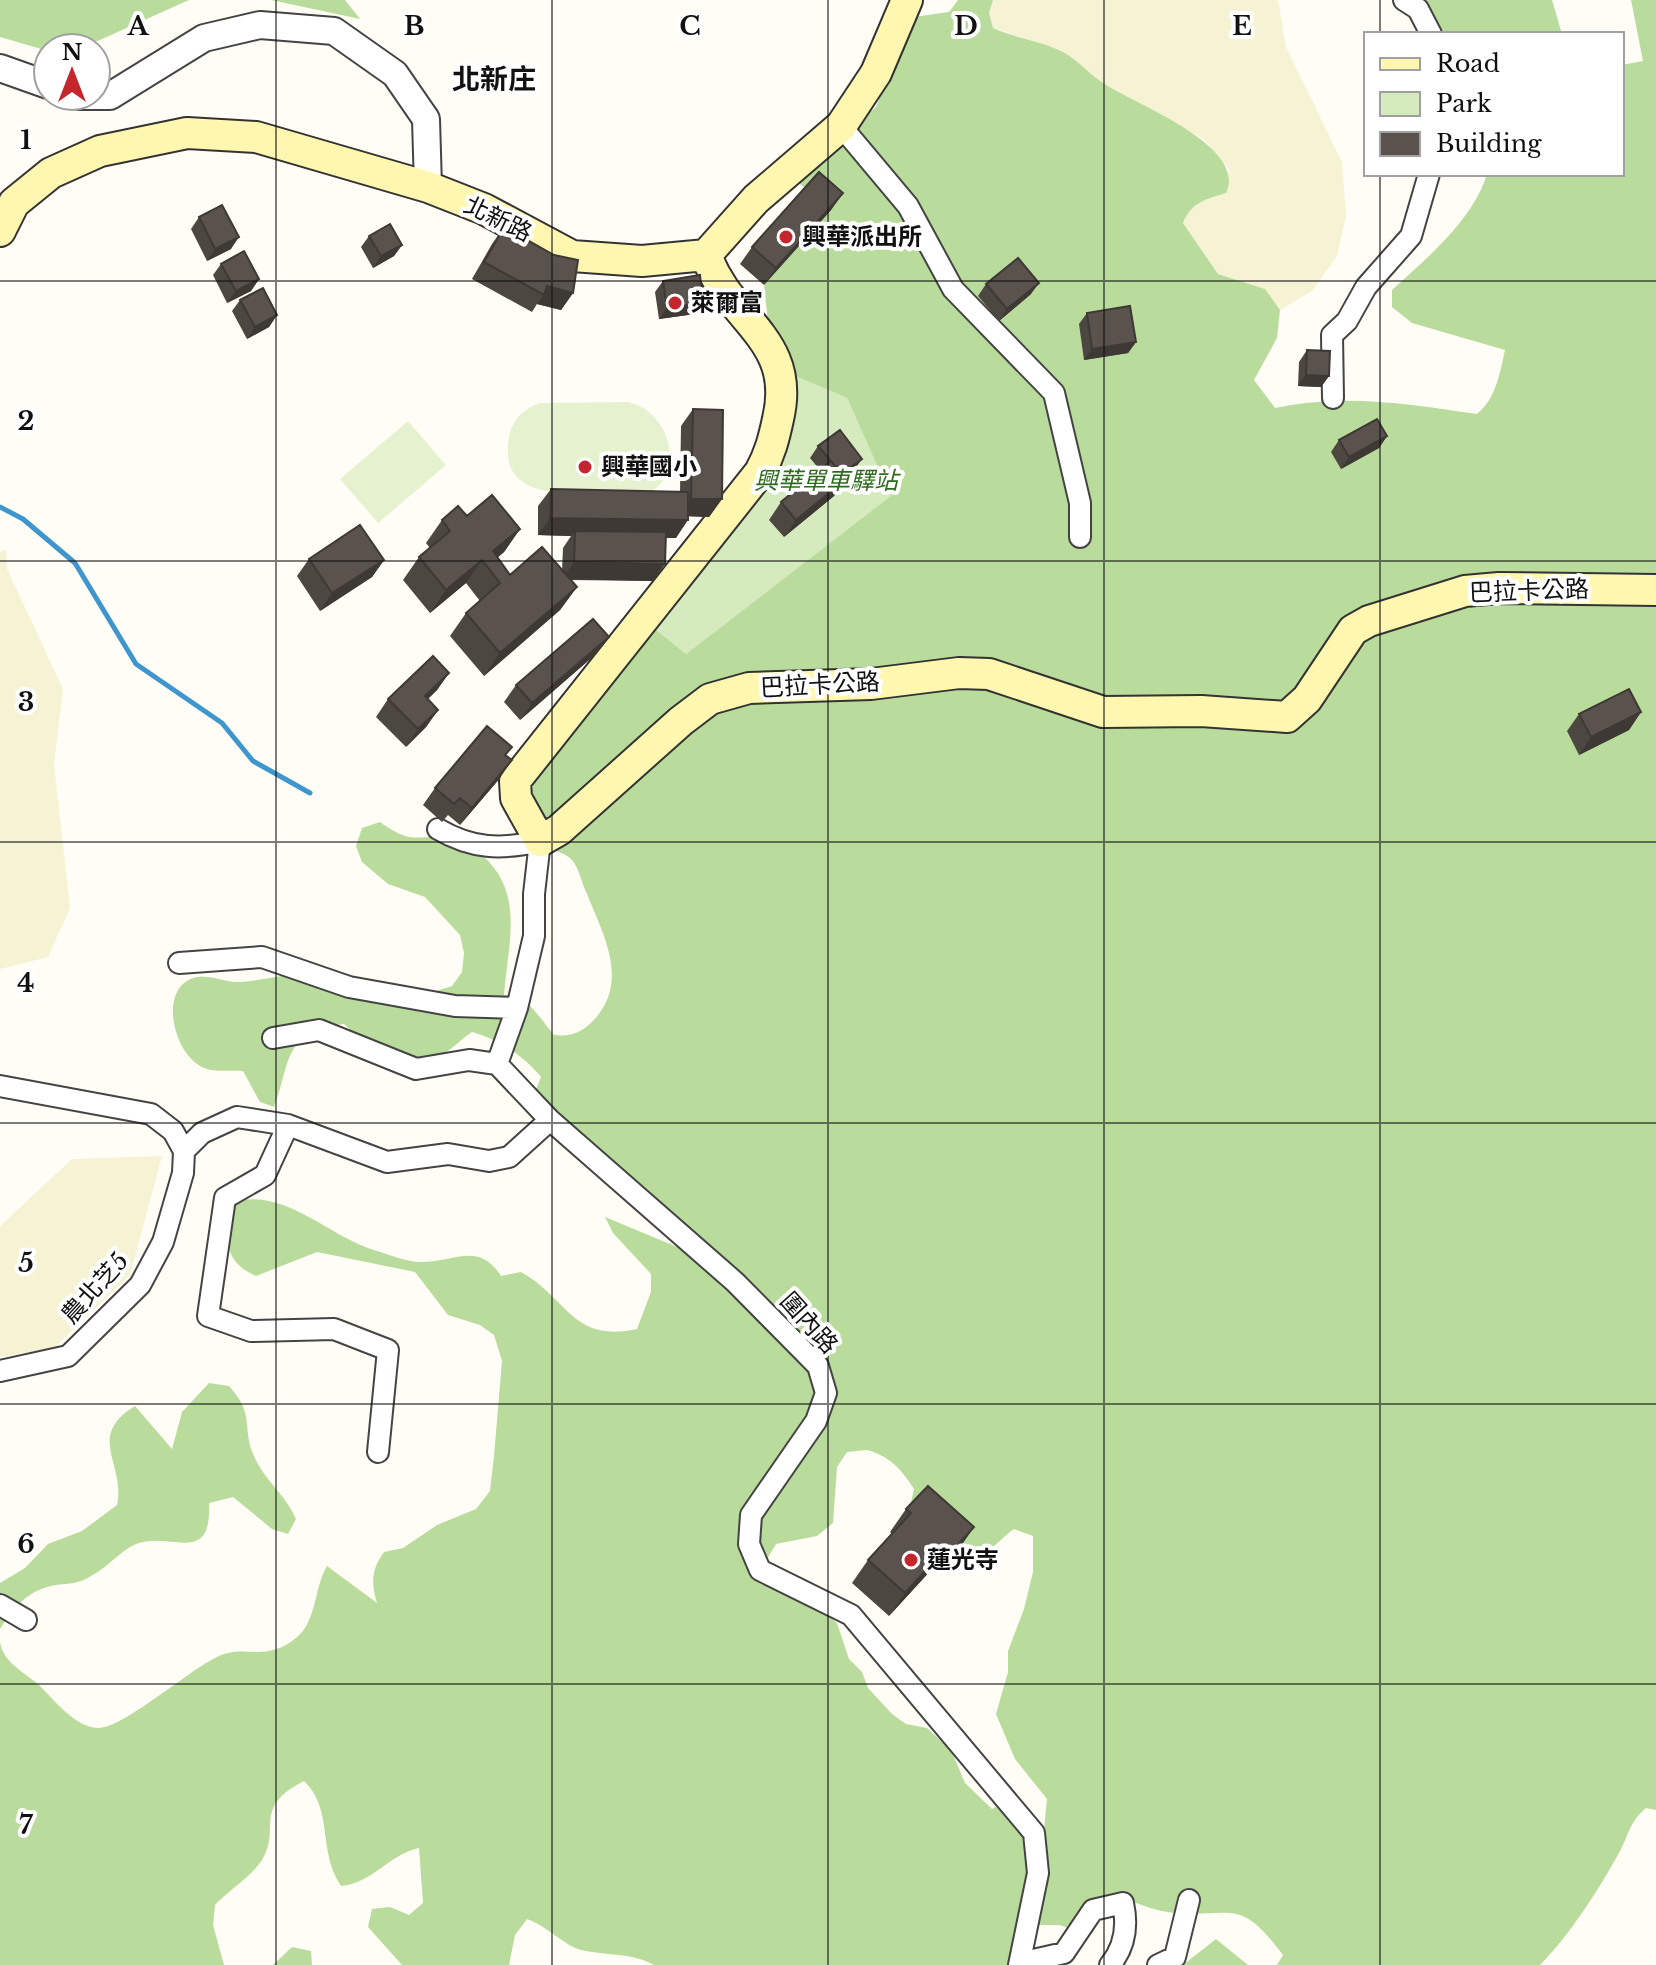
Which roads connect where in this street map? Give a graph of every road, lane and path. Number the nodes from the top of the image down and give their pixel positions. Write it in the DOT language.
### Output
graph roads {
  1 [pos="907,0"];
  2 [pos="1404,0"];
  3 [pos="1430,32"];
  4 [pos="0,68"];
  5 [pos="32,79"];
  6 [pos="112,95"];
  7 [pos="841,126"];
  8 [pos="1428,176"];
  9 [pos="428,187"];
  10 [pos="0,231"];
  11 [pos="706,255"];
  12 [pos="1333,398"];
  13 [pos="1080,537"];
  14 [pos="1656,590"];
  15 [pos="438,829"];
  16 [pos="540,841"];
  17 [pos="179,963"];
  18 [pos="517,1008"];
  19 [pos="273,1038"];
  20 [pos="497,1064"];
  21 [pos="0,1086"];
  22 [pos="550,1120"];
  23 [pos="288,1125"];
  24 [pos="184,1151"];
  25 [pos="0,1371"];
  26 [pos="378,1452"];
  27 [pos="0,1605"];
  28 [pos="26,1620"];
  29 [pos="1189,1900"];
  30 [pos="1019,1964"];
  31 [pos="1110,1965"];
  32 [pos="1158,1965"];
  1 -- 7 [label="main road"];
  2 -- 3 [label="street"];
  4 -- 5 [label="street"];
  6 -- 9 [label="street"];
  7 -- 11 [label="main road"];
  7 -- 13 [label="street"];
  8 -- 12 [label="street"];
  9 -- 10 [label="main road, 北新路"];
  9 -- 11 [label="main road, 北新路"];
  11 -- 16 [label="main road"];
  14 -- 16 [label="main road, 巴拉卡公路"];
  15 -- 16 [label="street"];
  16 -- 18 [label="street"];
  17 -- 18 [label="street"];
  18 -- 20 [label="street"];
  19 -- 20 [label="street"];
  20 -- 22 [label="street, 圍內路"];
  21 -- 24 [label="street"];
  22 -- 23 [label="street"];
  22 -- 30 [label="street, 圍內路"];
  23 -- 24 [label="street"];
  23 -- 26 [label="street"];
  24 -- 25 [label="street, 農北芝5"];
  27 -- 28 [label="street"];
  29 -- 32 [label="street"];
  30 -- 31 [label="street"];
}
